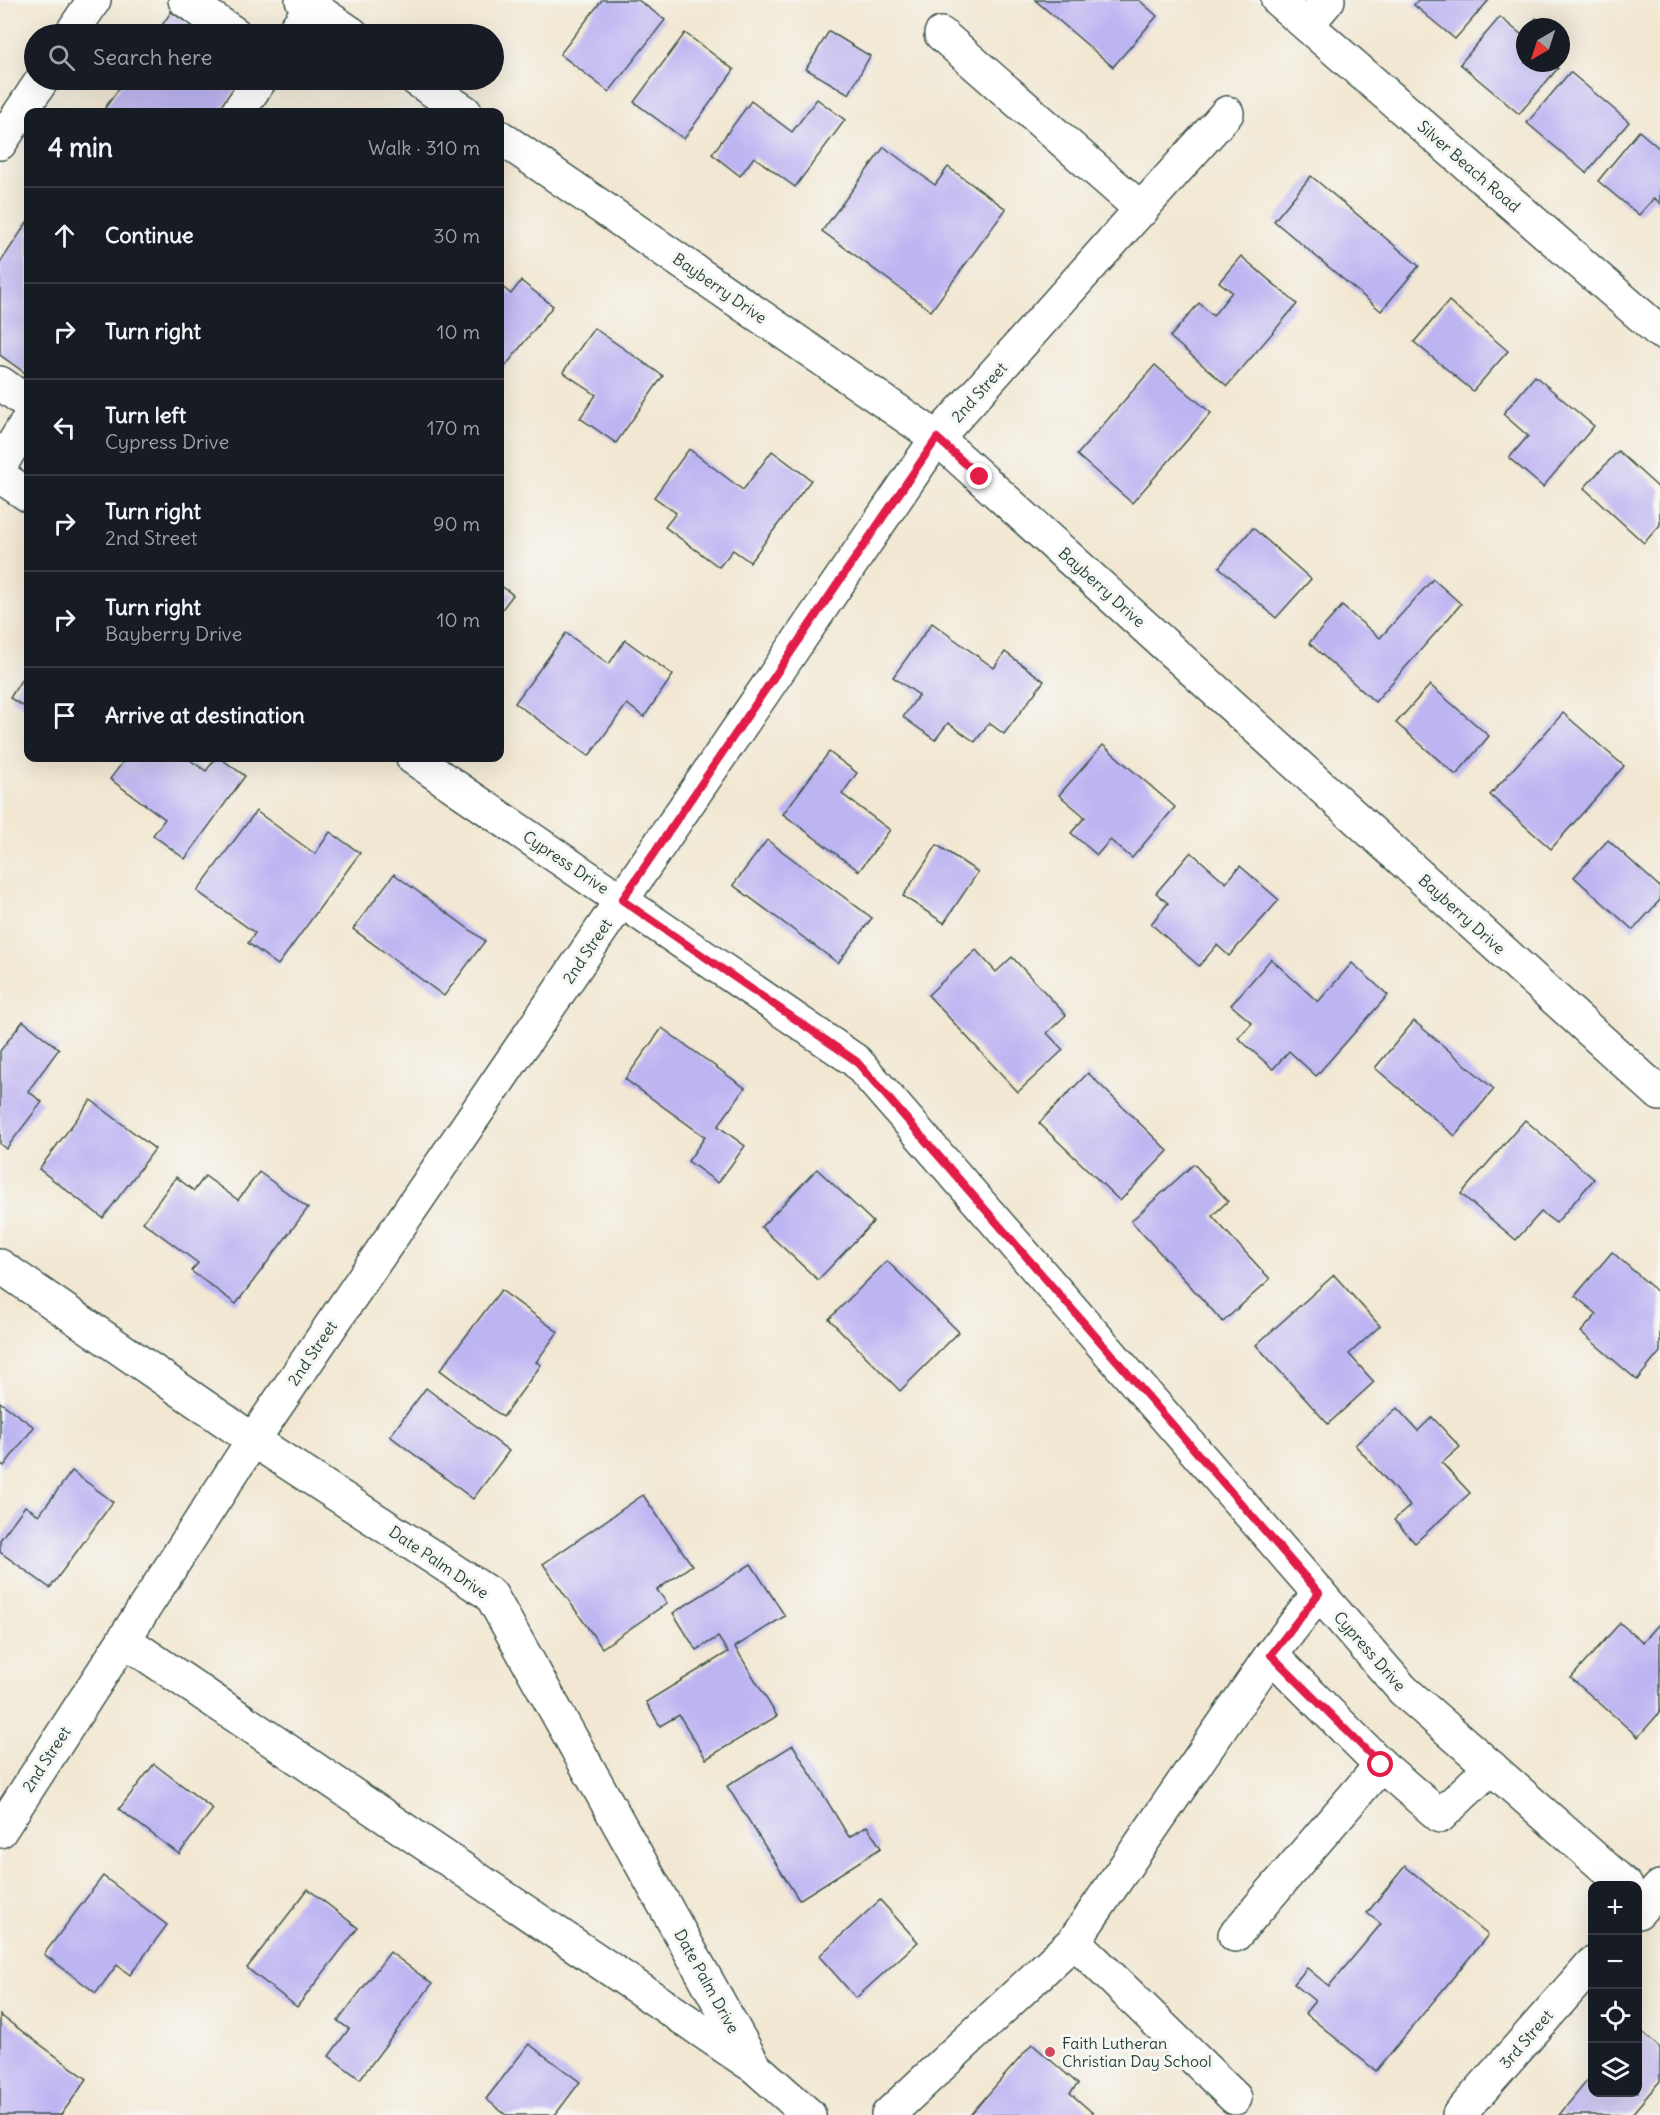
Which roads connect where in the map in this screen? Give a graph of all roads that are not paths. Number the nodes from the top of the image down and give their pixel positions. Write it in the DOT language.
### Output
graph roads {
  1 [pos="94,0"];
  2 [pos="184,0"];
  3 [pos="1278,0"];
  4 [pos="1328,0"];
  5 [pos="306,3"];
  6 [pos="78,24"];
  7 [pos="220,24"];
  8 [pos="297,24"];
  9 [pos="337,24"];
  10 [pos="1308,25"];
  11 [pos="941,34"];
  12 [pos="35,90"];
  13 [pos="253,90"];
  14 [pos="432,90"];
  15 [pos="241,108"];
  16 [pos="459,108"];
  17 [pos="1227,113"];
  18 [pos="504,139"];
  19 [pos="0,142"];
  20 [pos="1142,210"];
  21 [pos="1660,332"];
  22 [pos="0,383"];
  23 [pos="24,400"];
  24 [pos="24,427"];
  25 [pos="937,438"];
  26 [pos="0,466"];
  27 [pos="0,476"];
  28 [pos="24,492"];
  29 [pos="419,762"];
  30 [pos="622,900"];
  31 [pos="1660,1094"];
  32 [pos="0,1266"];
  33 [pos="253,1440"];
  34 [pos="1319,1593"];
  35 [pos="124,1640"];
  36 [pos="1271,1655"];
  37 [pos="1381,1765"];
  38 [pos="1491,1767"];
  39 [pos="0,1831"];
  40 [pos="1644,1900"];
  41 [pos="1235,1935"];
  42 [pos="1074,1941"];
  43 [pos="1588,1970"];
  44 [pos="755,2067"];
  45 [pos="1235,2098"];
  46 [pos="809,2115"];
  47 [pos="888,2115"];
  48 [pos="1460,2115"];
  1 -- 6 [label="street"];
  2 -- 7 [label="street"];
  3 -- 10 [label="street, Silver Beach Road"];
  4 -- 10 [label="street"];
  5 -- 8 [label="street"];
  5 -- 9 [label="street"];
  10 -- 21 [label="street, Silver Beach Road"];
  11 -- 20 [label="street"];
  12 -- 19 [label="street"];
  13 -- 15 [label="street"];
  14 -- 16 [label="street"];
  17 -- 20 [label="street, 2nd Street"];
  18 -- 25 [label="street, Bayberry Drive"];
  20 -- 25 [label="street, 2nd Street"];
  22 -- 23 [label="street"];
  24 -- 26 [label="street"];
  25 -- 30 [label="street, 2nd Street"];
  25 -- 31 [label="street, Bayberry Drive"];
  27 -- 28 [label="street"];
  29 -- 30 [label="street, Cypress Drive"];
  30 -- 33 [label="street, 2nd Street"];
  30 -- 34 [label="street, Cypress Drive"];
  32 -- 33 [label="street, Date Palm Drive"];
  33 -- 35 [label="street, 2nd Street"];
  33 -- 44 [label="street, Date Palm Drive"];
  34 -- 36 [label="street"];
  34 -- 38 [label="street, Cypress Drive"];
  35 -- 39 [label="street, 2nd Street"];
  35 -- 44 [label="street, Date Palm Drive"];
  36 -- 37 [label="street"];
  36 -- 42 [label="street"];
  37 -- 38 [label="street"];
  37 -- 41 [label="street"];
  38 -- 40 [label="street, Cypress Drive"];
  42 -- 45 [label="street"];
  42 -- 47 [label="street"];
  43 -- 48 [label="street, 3rd Street"];
  44 -- 46 [label="street, Date Palm Drive"];
}
